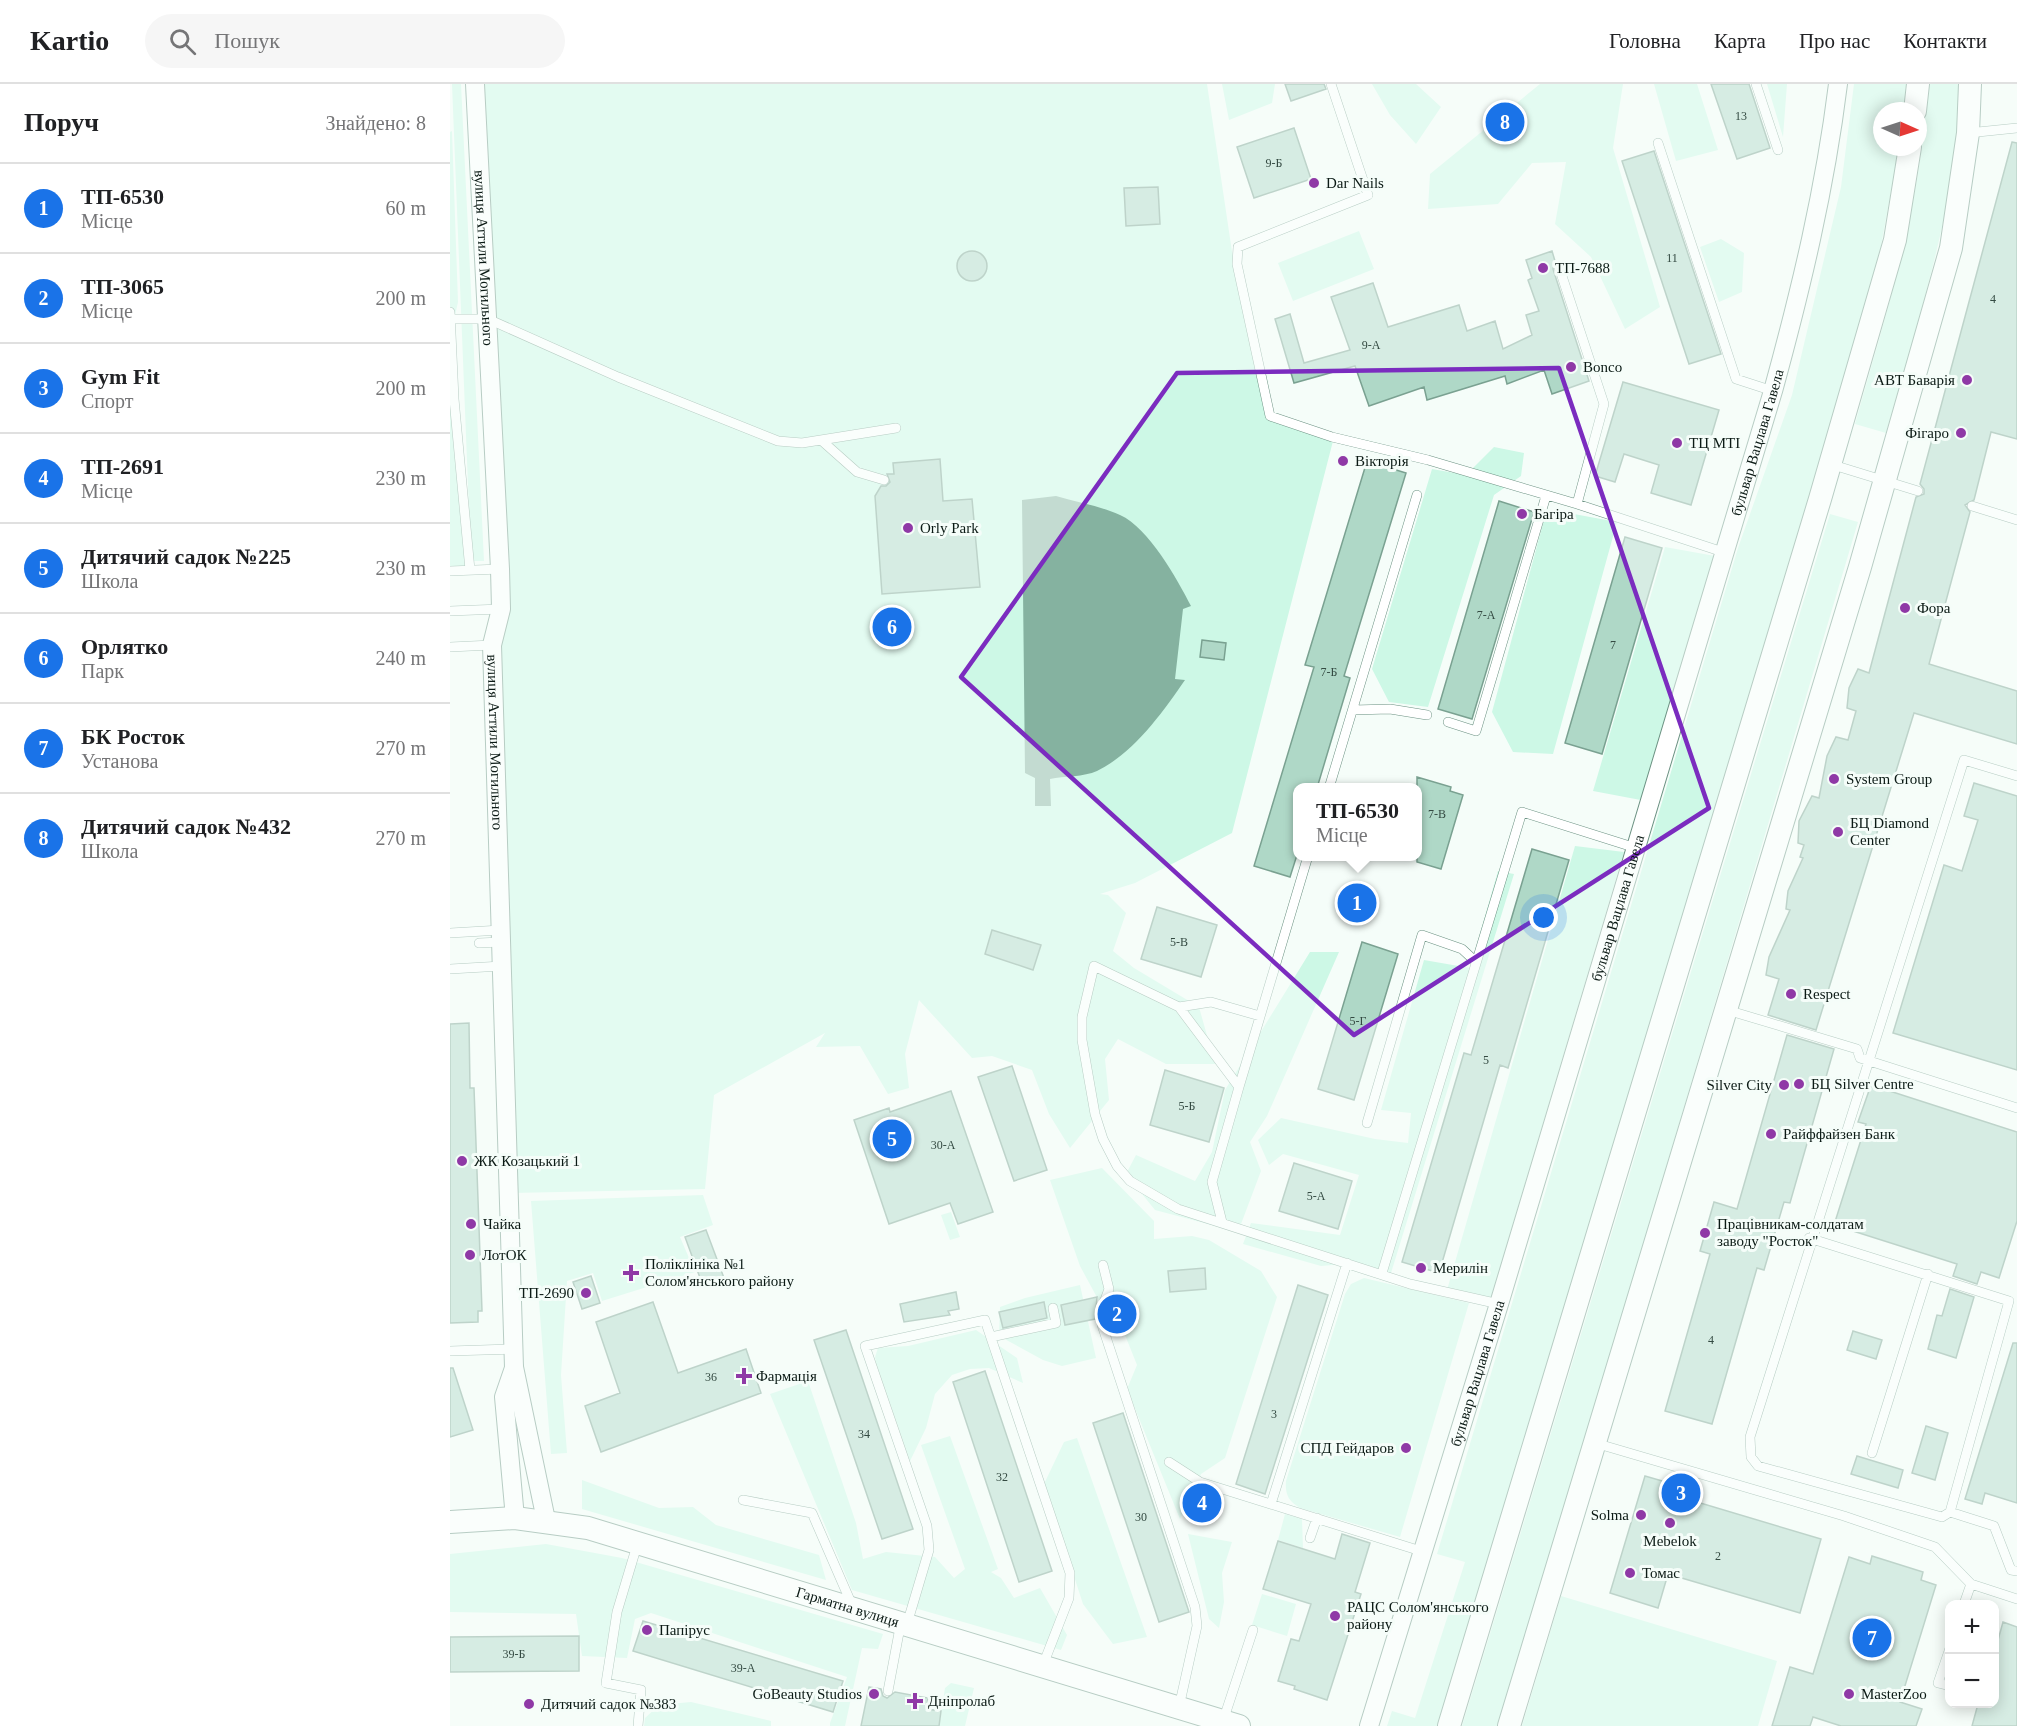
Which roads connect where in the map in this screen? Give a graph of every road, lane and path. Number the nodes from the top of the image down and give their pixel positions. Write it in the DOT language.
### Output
graph roads {
  1 [pos="475,84"];
  2 [pos="1331,84"];
  3 [pos="1756,84"];
  4 [pos="1838,84"];
  5 [pos="1918,84"];
  6 [pos="1970,84"];
  7 [pos="1916,102"];
  8 [pos="2017,128"];
  9 [pos="1968,133"];
  10 [pos="1658,143"];
  11 [pos="1778,150"];
  12 [pos="1909,156"];
  13 [pos="1559,267"];
  14 [pos="450,312"];
  15 [pos="450,319"];
  16 [pos="488,319"];
  17 [pos="451,364"];
  18 [pos="1773,391"];
  19 [pos="452,400"];
  20 [pos="896,428"];
  21 [pos="821,440"];
  22 [pos="1830,464"];
  23 [pos="884,480"];
  24 [pos="1885,481"];
  25 [pos="1918,490"];
  26 [pos="1417,495"];
  27 [pos="1546,496"];
  28 [pos="1577,504"];
  29 [pos="1972,506"];
  30 [pos="2017,520"];
  31 [pos="1726,554"];
  32 [pos="500,569"];
  33 [pos="470,570"];
  34 [pos="450,571"];
  35 [pos="501,609"];
  36 [pos="450,611"];
  37 [pos="492,645"];
  38 [pos="450,647"];
  39 [pos="1353,710"];
  40 [pos="1426,715"];
  41 [pos="1448,722"];
  42 [pos="2017,776"];
  43 [pos="1331,783"];
  44 [pos="1636,848"];
  45 [pos="1306,861"];
  46 [pos="450,933"];
  47 [pos="501,936"];
  48 [pos="479,943"];
  49 [pos="1476,962"];
  50 [pos="502,966"];
  51 [pos="450,969"];
  52 [pos="1179,1007"];
  53 [pos="1726,1010"];
  54 [pos="1260,1016"];
  55 [pos="1868,1060"];
  56 [pos="1239,1087"];
  57 [pos="2017,1108"];
  58 [pos="1367,1123"];
  59 [pos="1222,1222"];
  60 [pos="1810,1239"];
  61 [pos="1347,1263"];
  62 [pos="1103,1265"];
  63 [pos="1382,1273"];
  64 [pos="1928,1274"];
  65 [pos="1500,1304"];
  66 [pos="1053,1308"];
  67 [pos="991,1337"];
  68 [pos="450,1351"];
  69 [pos="514,1358"];
  70 [pos="1595,1443"];
  71 [pos="1872,1453"];
  72 [pos="1169,1462"];
  73 [pos="743,1500"];
  74 [pos="1271,1504"];
  75 [pos="1950,1512"];
  76 [pos="515,1518"];
  77 [pos="1317,1518"];
  78 [pos="546,1520"];
  79 [pos="450,1522"];
  80 [pos="1310,1538"];
  81 [pos="638,1541"];
  82 [pos="1424,1552"];
  83 [pos="2017,1572"];
  84 [pos="1971,1584"];
  85 [pos="2017,1599"];
  86 [pos="1966,1600"];
  87 [pos="853,1608"];
  88 [pos="904,1623"];
  89 [pos="1253,1630"];
  90 [pos="1945,1663"];
  91 [pos="1043,1665"];
  92 [pos="1945,1685"];
  93 [pos="888,1690"];
  94 [pos="1179,1707"];
  95 [pos="1231,1724"];
  96 [pos="638,1726"];
  97 [pos="1370,1726"];
  98 [pos="1449,1726"];
  99 [pos="1509,1726"];
  1 -- 16 [label="street, вулиця Аттили Могильного"];
  2 -- 27 [label="lane"];
  3 -- 11 [label="lane"];
  4 -- 18 [label="street, бульвар Вацлава Гавела"];
  5 -- 7 [label="street"];
  6 -- 9 [label="street"];
  8 -- 9 [label="lane"];
  9 -- 24 [label="street"];
  10 -- 18 [label="lane"];
  12 -- 22 [label="street"];
  13 -- 28 [label="lane"];
  14 -- 15 [label="lane"];
  15 -- 16 [label="lane"];
  15 -- 17 [label="lane"];
  16 -- 21 [label="lane"];
  16 -- 32 [label="street, вулиця Аттили Могильного"];
  17 -- 19 [label="lane"];
  18 -- 31 [label="street, бульвар Вацлава Гавела"];
  19 -- 33 [label="lane"];
  20 -- 21 [label="lane"];
  21 -- 23 [label="lane"];
  22 -- 24 [label="lane"];
  22 -- 98 [label="street"];
  24 -- 25 [label="lane"];
  24 -- 53 [label="street"];
  26 -- 39 [label="lane"];
  27 -- 28 [label="lane"];
  27 -- 41 [label="lane"];
  28 -- 31 [label="lane"];
  29 -- 30 [label="lane"];
  31 -- 44 [label="street, бульвар Вацлава Гавела"];
  32 -- 33 [label="lane"];
  32 -- 35 [label="street, вулиця Аттили Могильного"];
  33 -- 34 [label="lane"];
  35 -- 36 [label="lane"];
  35 -- 37 [label="street, вулиця Аттили Могильного"];
  37 -- 38 [label="lane"];
  37 -- 47 [label="street, вулиця Аттили Могильного"];
  39 -- 40 [label="lane"];
  39 -- 43 [label="lane"];
  42 -- 55 [label="lane"];
  44 -- 49 [label="lane"];
  44 -- 65 [label="street, бульвар Вацлава Гавела"];
  45 -- 54 [label="lane"];
  46 -- 47 [label="lane"];
  47 -- 48 [label="lane"];
  47 -- 50 [label="street, вулиця Аттили Могильного"];
  49 -- 58 [label="lane"];
  49 -- 63 [label="lane"];
  50 -- 51 [label="lane"];
  50 -- 69 [label="street, вулиця Аттили Могильного"];
  52 -- 54 [label="lane"];
  52 -- 56 [label="lane"];
  52 -- 59 [label="lane"];
  53 -- 55 [label="lane"];
  53 -- 70 [label="street"];
  54 -- 56 [label="lane"];
  55 -- 57 [label="lane"];
  55 -- 60 [label="lane"];
  56 -- 59 [label="lane"];
  59 -- 61 [label="lane"];
  60 -- 64 [label="lane"];
  60 -- 75 [label="lane"];
  61 -- 63 [label="lane"];
  61 -- 74 [label="lane"];
  62 -- 94 [label="lane"];
  63 -- 65 [label="lane"];
  64 -- 71 [label="lane"];
  64 -- 75 [label="lane"];
  65 -- 82 [label="street, бульвар Вацлава Гавела"];
  66 -- 67 [label="lane"];
  67 -- 88 [label="lane"];
  67 -- 91 [label="lane"];
  68 -- 69 [label="lane"];
  69 -- 76 [label="street, вулиця Аттили Могильного"];
  69 -- 78 [label="street, вулиця Аттили Могильного"];
  70 -- 84 [label="lane"];
  70 -- 99 [label="street"];
  72 -- 74 [label="lane"];
  73 -- 87 [label="lane"];
  74 -- 77 [label="lane"];
  75 -- 83 [label="lane"];
  76 -- 78 [label="street, Гарматна вулиця"];
  76 -- 79 [label="street, Гарматна вулиця"];
  77 -- 80 [label="lane"];
  77 -- 82 [label="lane"];
  78 -- 81 [label="street, Гарматна вулиця"];
  81 -- 87 [label="street, Гарматна вулиця"];
  81 -- 96 [label="lane"];
  82 -- 97 [label="street, бульвар Вацлава Гавела"];
  84 -- 85 [label="lane"];
  84 -- 86 [label="lane"];
  87 -- 88 [label="street, Гарматна вулиця"];
  88 -- 91 [label="street, Гарматна вулиця"];
  88 -- 93 [label="lane"];
  89 -- 95 [label="lane"];
  90 -- 92 [label="lane"];
  91 -- 94 [label="street, Гарматна вулиця"];
  94 -- 95 [label="street, Гарматна вулиця"];
}
